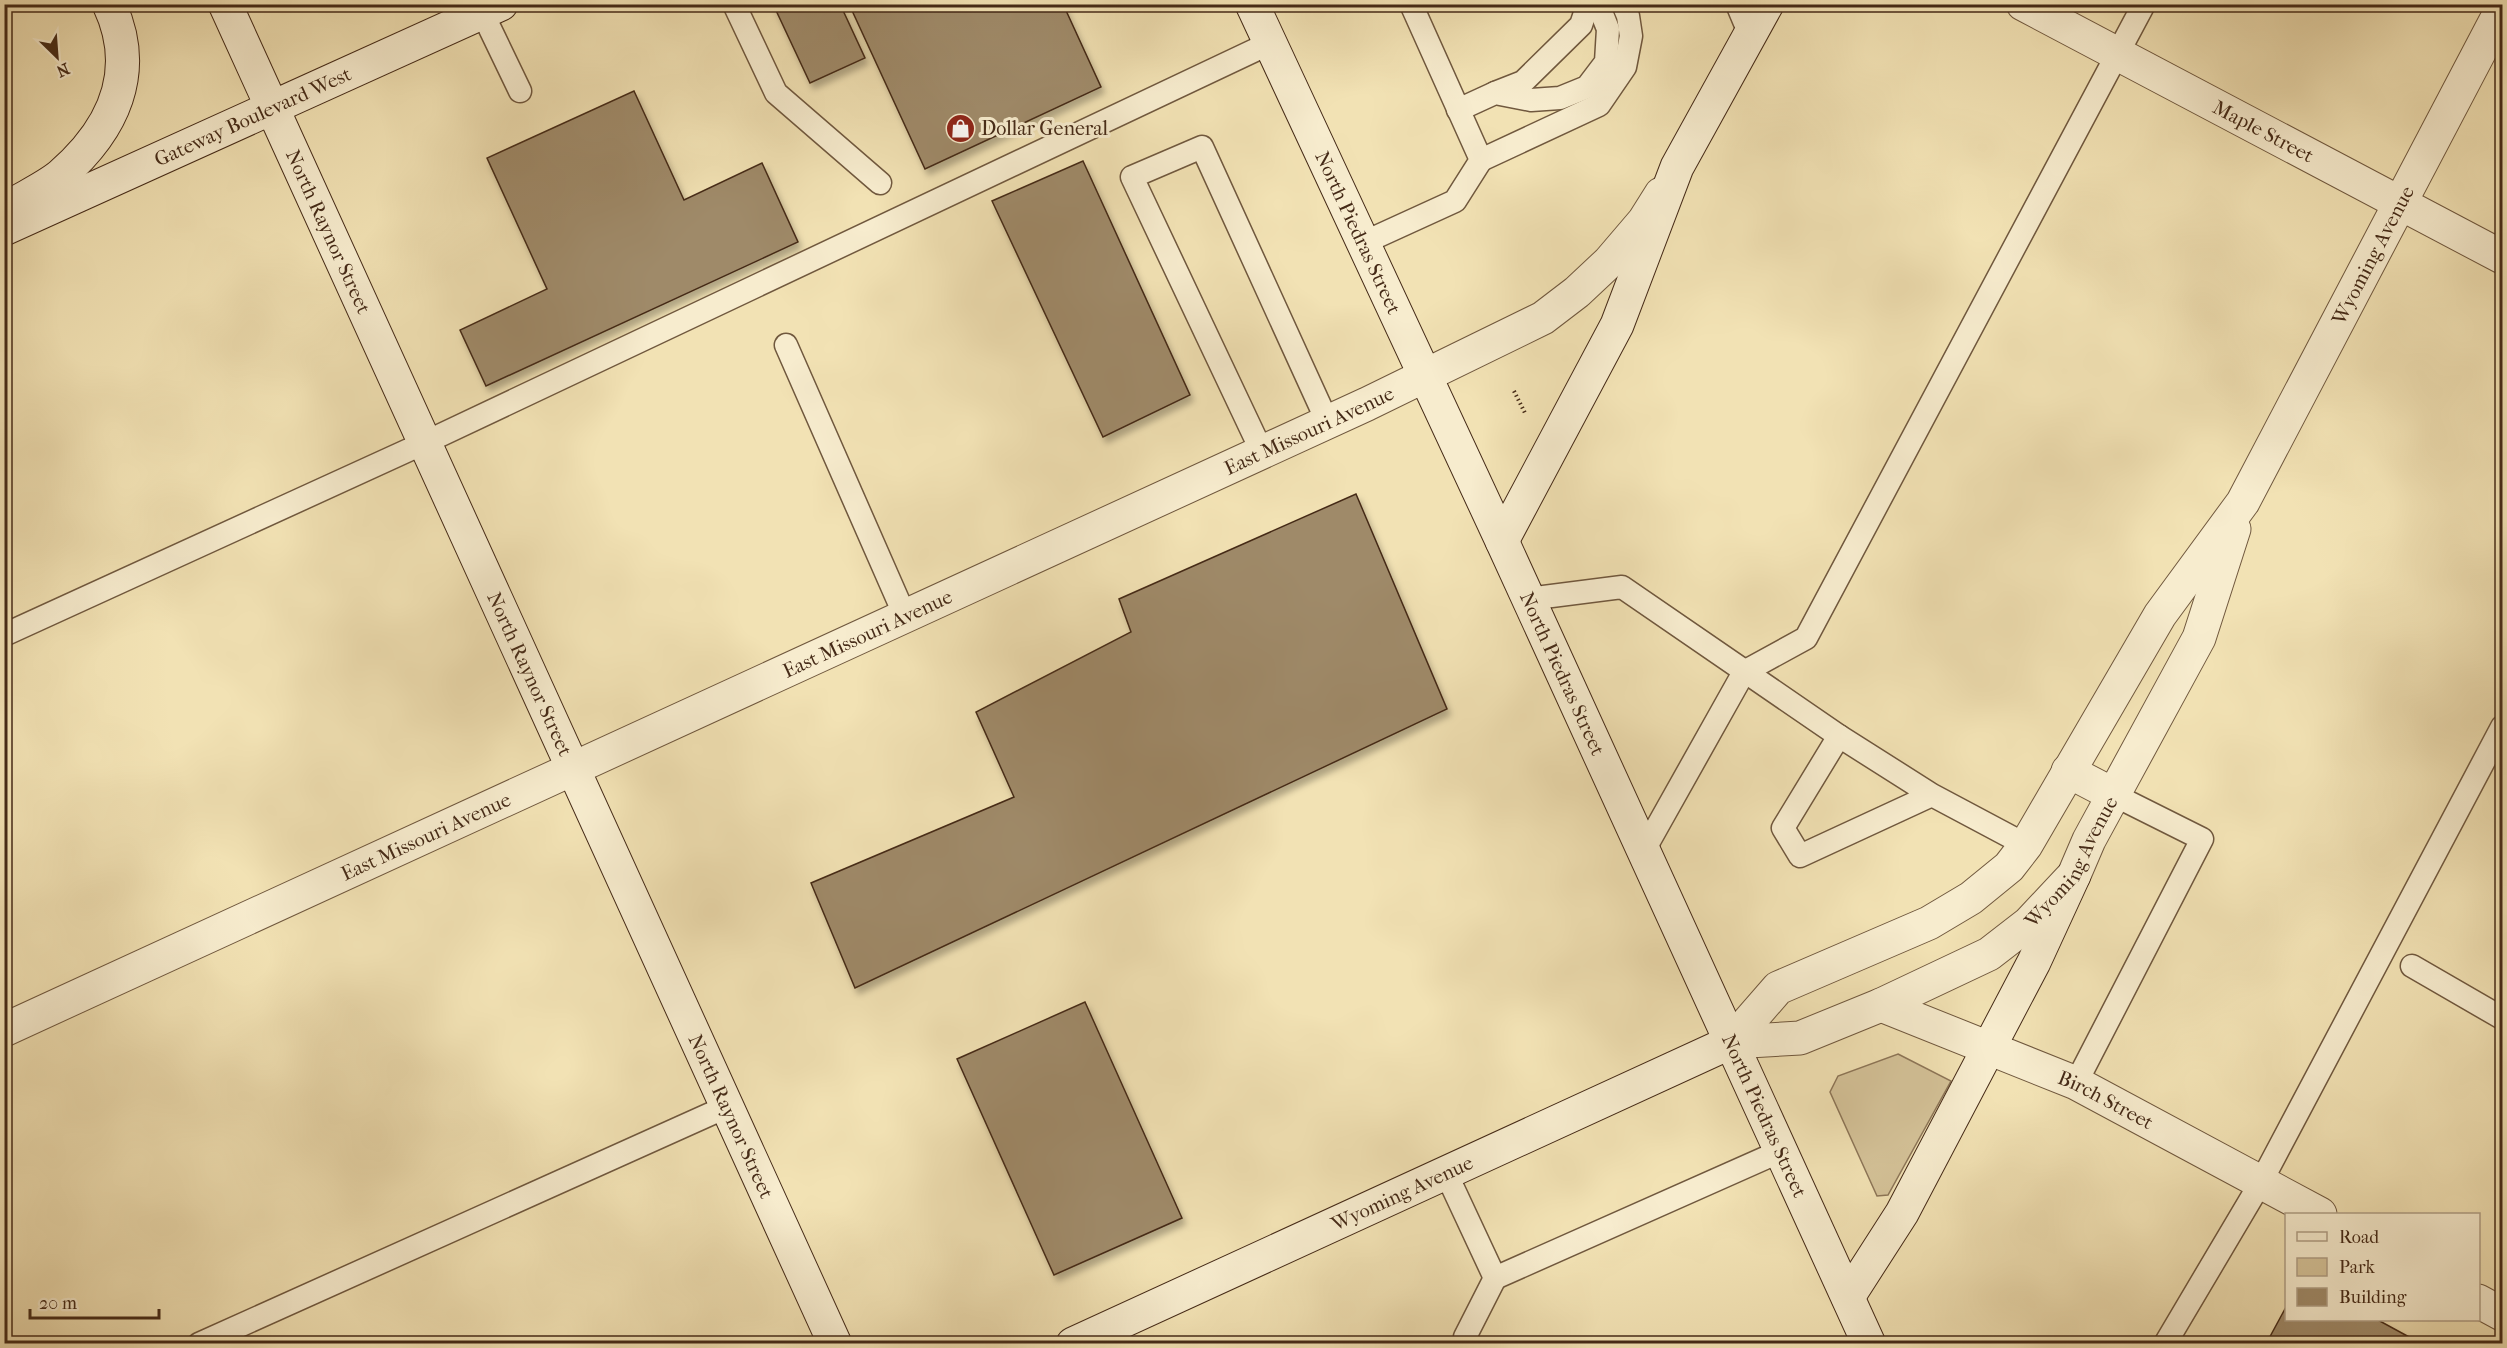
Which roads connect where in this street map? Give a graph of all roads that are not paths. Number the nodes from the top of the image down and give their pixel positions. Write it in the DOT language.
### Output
graph roads {
  1 [pos="110,4"];
  2 [pos="225,4"];
  3 [pos="734,4"];
  4 [pos="1252,4"];
  5 [pos="1411,4"];
  6 [pos="1588,4"];
  7 [pos="1598,4"];
  8 [pos="1623,4"];
  9 [pos="1737,4"];
  10 [pos="1767,4"];
  11 [pos="2023,4"];
  12 [pos="2144,4"];
  13 [pos="492,8"];
  14 [pos="2502,9"];
  15 [pos="1750,35"];
  16 [pos="1270,43"];
  17 [pos="2117,54"];
  18 [pos="520,91"];
  19 [pos="1495,93"];
  20 [pos="274,107"];
  21 [pos="1458,110"];
  22 [pos="1481,160"];
  23 [pos="1677,167"];
  24 [pos="880,183"];
  25 [pos="2399,202"];
  26 [pos="4,210"];
  27 [pos="4,229"];
  28 [pos="1363,243"];
  29 [pos="2502,257"];
  30 [pos="786,345"];
  31 [pos="1425,376"];
  32 [pos="1327,422"];
  33 [pos="424,443"];
  34 [pos="1262,452"];
  35 [pos="2243,502"];
  36 [pos="1502,541"];
  37 [pos="1528,599"];
  38 [pos="905,616"];
  39 [pos="4,635"];
  40 [pos="1744,672"];
  41 [pos="2502,728"];
  42 [pos="1839,736"];
  43 [pos="572,770"];
  44 [pos="2068,771"];
  45 [pos="1932,795"];
  46 [pos="2114,795"];
  47 [pos="2026,845"];
  48 [pos="1643,852"];
  49 [pos="2074,875"];
  50 [pos="2412,966"];
  51 [pos="1881,1005"];
  52 [pos="2502,1018"];
  53 [pos="4,1030"];
  54 [pos="1731,1042"];
  55 [pos="1988,1048"];
  56 [pos="2076,1083"];
  57 [pos="726,1107"];
  58 [pos="1781,1151"];
  59 [pos="1446,1173"];
  60 [pos="2261,1182"];
  61 [pos="2316,1213"];
  62 [pos="1495,1278"];
  63 [pos="1848,1297"];
  64 [pos="2480,1302"];
  65 [pos="2502,1314"];
  66 [pos="199,1344"];
  67 [pos="835,1344"];
  68 [pos="1073,1344"];
  69 [pos="1468,1344"];
  70 [pos="1869,1344"];
  71 [pos="2165,1344"];
  1 -- 26 [label="main road"];
  2 -- 20 [label="main road, North Raynor Street"];
  3 -- 24 [label="lane"];
  4 -- 16 [label="main road, North Piedras Street"];
  5 -- 21 [label="lane"];
  6 -- 19 [label="lane"];
  7 -- 19 [label="lane"];
  8 -- 22 [label="lane"];
  9 -- 15 [label="lane"];
  10 -- 15 [label="main road, East Missouri Avenue"];
  11 -- 17 [label="main road, Maple Street"];
  12 -- 17 [label="lane"];
  13 -- 18 [label="lane"];
  13 -- 20 [label="main road, Gateway Boulevard West"];
  14 -- 25 [label="main road, Wyoming Avenue"];
  15 -- 23 [label="main road, East Missouri Avenue"];
  16 -- 28 [label="main road, North Piedras Street"];
  16 -- 33 [label="lane"];
  17 -- 25 [label="main road, Maple Street"];
  17 -- 40 [label="lane"];
  19 -- 21 [label="lane"];
  20 -- 27 [label="main road, Gateway Boulevard West"];
  20 -- 33 [label="main road, North Raynor Street"];
  21 -- 22 [label="lane"];
  22 -- 28 [label="lane"];
  23 -- 31 [label="main road, East Missouri Avenue"];
  23 -- 36 [label="main road, East Missouri Avenue"];
  25 -- 29 [label="main road, Maple Street"];
  25 -- 35 [label="main road, Wyoming Avenue"];
  28 -- 31 [label="main road, North Piedras Street"];
  30 -- 38 [label="lane"];
  31 -- 32 [label="main road, East Missouri Avenue"];
  31 -- 36 [label="main road, North Piedras Street"];
  32 -- 34 [label="main road, East Missouri Avenue"];
  32 -- 34 [label="lane"];
  33 -- 39 [label="lane"];
  33 -- 43 [label="main road, North Raynor Street"];
  34 -- 38 [label="main road, East Missouri Avenue"];
  35 -- 44 [label="main road, Wyoming Avenue"];
  35 -- 46 [label="main road, Wyoming Avenue"];
  36 -- 37 [label="main road, North Piedras Street"];
  37 -- 40 [label="lane"];
  37 -- 48 [label="main road, North Piedras Street"];
  38 -- 43 [label="main road, East Missouri Avenue"];
  40 -- 42 [label="lane"];
  40 -- 48 [label="lane"];
  41 -- 60 [label="lane"];
  42 -- 45 [label="lane"];
  42 -- 45 [label="lane"];
  43 -- 53 [label="main road, East Missouri Avenue"];
  43 -- 57 [label="main road, North Raynor Street"];
  44 -- 46 [label="main road"];
  44 -- 47 [label="main road, Wyoming Avenue"];
  45 -- 47 [label="lane"];
  46 -- 49 [label="main road, Wyoming Avenue"];
  46 -- 56 [label="lane"];
  47 -- 54 [label="main road, Wyoming Avenue"];
  48 -- 54 [label="main road, North Piedras Street"];
  49 -- 51 [label="main road, Wyoming Avenue"];
  49 -- 55 [label="main road"];
  50 -- 52 [label="lane"];
  51 -- 54 [label="main road, Wyoming Avenue"];
  51 -- 55 [label="main road, Birch Street"];
  54 -- 58 [label="main road, North Piedras Street"];
  54 -- 59 [label="main road, Wyoming Avenue"];
  55 -- 56 [label="main road, Birch Street"];
  55 -- 63 [label="main road"];
  56 -- 60 [label="main road, Birch Street"];
  57 -- 66 [label="lane"];
  57 -- 67 [label="main road, North Raynor Street"];
  58 -- 62 [label="lane"];
  58 -- 63 [label="main road, North Piedras Street"];
  59 -- 62 [label="lane"];
  59 -- 68 [label="main road, Wyoming Avenue"];
  60 -- 61 [label="main road, Birch Street"];
  60 -- 71 [label="lane"];
  62 -- 69 [label="lane"];
  63 -- 70 [label="main road, North Piedras Street"];
  64 -- 65 [label="main road"];
}
